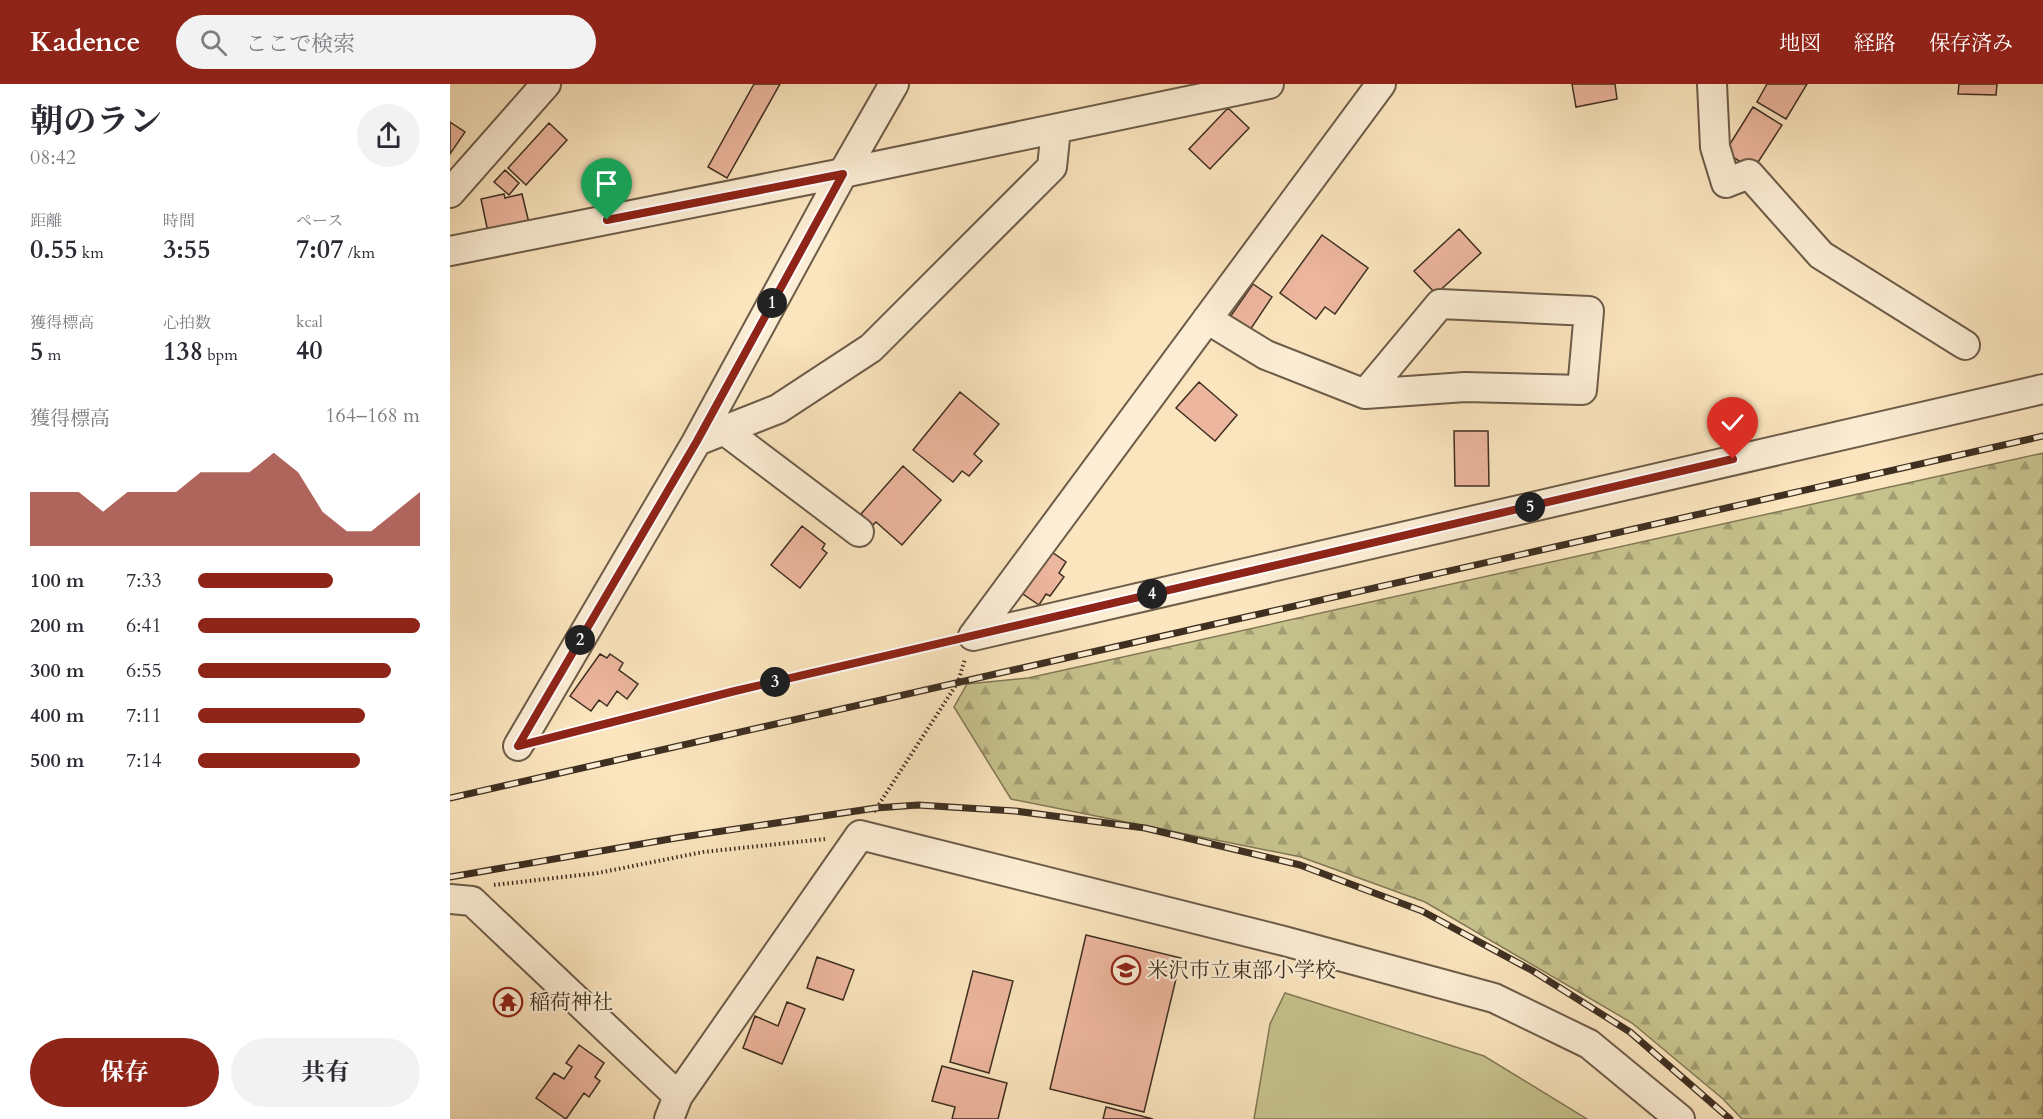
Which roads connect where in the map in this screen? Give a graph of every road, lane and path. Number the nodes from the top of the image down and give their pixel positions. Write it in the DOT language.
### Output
graph roads {
  1 [pos="546,84"];
  2 [pos="894,84"];
  3 [pos="1269,84"];
  4 [pos="1381,84"];
  5 [pos="1712,84"];
  6 [pos="1056,129"];
  7 [pos="843,174"];
  8 [pos="450,192"];
  9 [pos="450,251"];
  10 [pos="1207,319"];
  11 [pos="1965,345"];
  12 [pos="2043,389"];
  13 [pos="1365,394"];
  14 [pos="724,430"];
  15 [pos="697,441"];
  16 [pos="859,532"];
  17 [pos="973,636"];
  18 [pos="518,746"];
  19 [pos="860,835"];
  20 [pos="493,886"];
  21 [pos="450,899"];
  22 [pos="674,1108"];
  23 [pos="1680,1119"];
  1 -- 8 [label="street"];
  2 -- 7 [label="street"];
  3 -- 6 [label="street"];
  4 -- 10 [label="street"];
  5 -- 11 [label="street"];
  6 -- 7 [label="street"];
  6 -- 14 [label="street"];
  7 -- 9 [label="street"];
  7 -- 15 [label="street"];
  10 -- 13 [label="street"];
  10 -- 17 [label="street"];
  12 -- 17 [label="street"];
  13 -- 13 [label="street"];
  14 -- 15 [label="street"];
  14 -- 16 [label="street"];
  15 -- 18 [label="street"];
  17 -- 18 [label="path"];
  17 -- 19 [label="path"];
  19 -- 20 [label="path"];
  19 -- 22 [label="street"];
  19 -- 23 [label="street"];
  21 -- 22 [label="street"];
}
